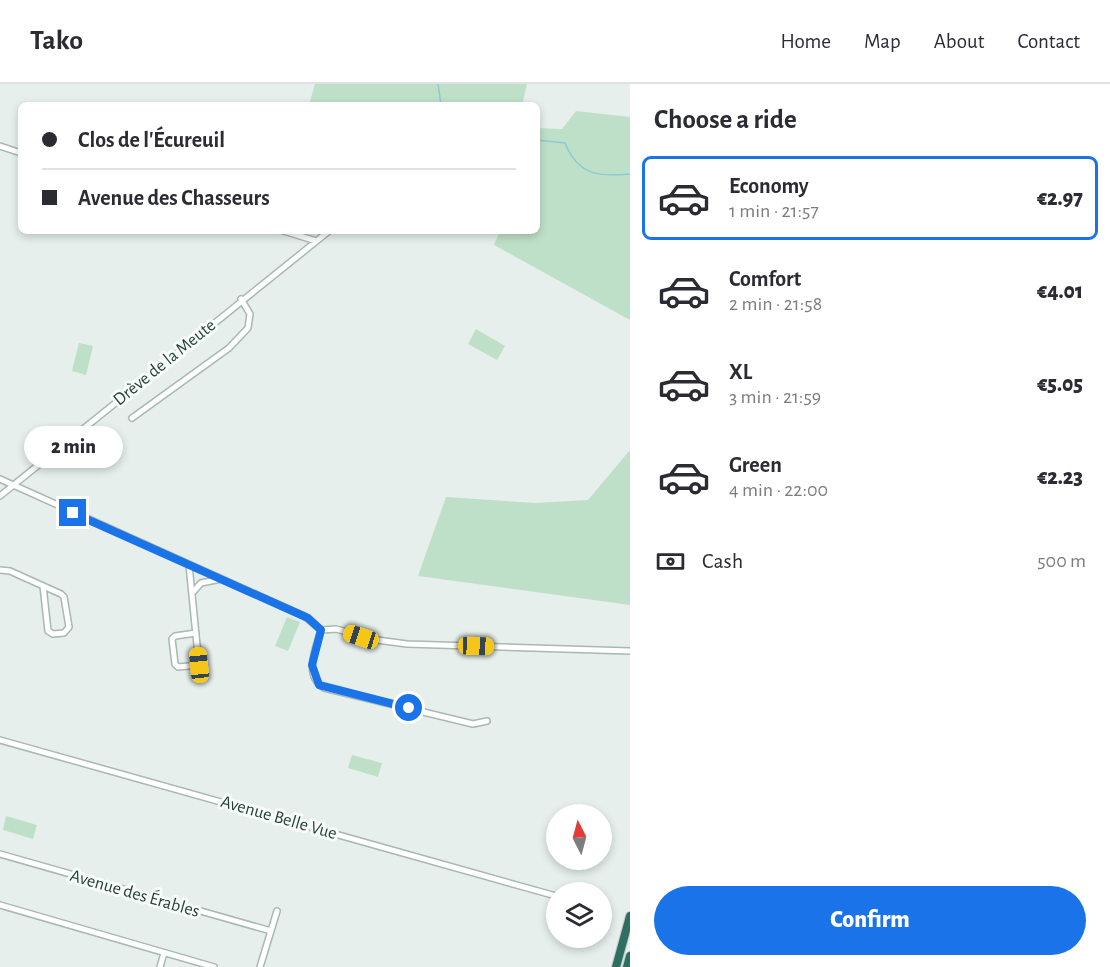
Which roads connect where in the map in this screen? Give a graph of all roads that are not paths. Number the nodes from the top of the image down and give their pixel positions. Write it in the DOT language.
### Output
graph roads {
  1 [pos="0,146"];
  2 [pos="18,152"];
  3 [pos="294,234"];
  4 [pos="325,234"];
  5 [pos="316,241"];
  6 [pos="241,299"];
  7 [pos="132,418"];
  8 [pos="0,479"];
  9 [pos="14,485"];
  10 [pos="0,496"];
  11 [pos="189,565"];
  12 [pos="0,570"];
  13 [pos="222,579"];
  14 [pos="43,586"];
  15 [pos="192,593"];
  16 [pos="321,630"];
  17 [pos="196,633"];
  18 [pos="630,651"];
  19 [pos="488,721"];
  20 [pos="0,740"];
  21 [pos="0,854"];
  22 [pos="546,893"];
  23 [pos="0,905"];
  24 [pos="277,911"];
  25 [pos="630,916"];
  26 [pos="271,931"];
  27 [pos="164,952"];
  28 [pos="630,956"];
  29 [pos="160,967"];
  30 [pos="214,967"];
  31 [pos="260,967"];
  32 [pos="616,967"];
  33 [pos="627,967"];
  1 -- 2 [label="street"];
  3 -- 5 [label="street"];
  4 -- 5 [label="street, Drève de la Meute"];
  5 -- 6 [label="street, Drève de la Meute"];
  6 -- 7 [label="street"];
  6 -- 9 [label="street, Drève de la Meute"];
  8 -- 9 [label="street"];
  9 -- 10 [label="street, Drève de la Meute"];
  9 -- 11 [label="street"];
  11 -- 13 [label="street"];
  11 -- 15 [label="street"];
  12 -- 14 [label="street"];
  13 -- 15 [label="street"];
  13 -- 16 [label="street"];
  14 -- 14 [label="street"];
  15 -- 17 [label="street"];
  16 -- 18 [label="street"];
  16 -- 19 [label="street"];
  17 -- 17 [label="street"];
  20 -- 22 [label="street, Avenue Belle Vue"];
  21 -- 26 [label="street, Avenue des Érables"];
  23 -- 27 [label="street"];
  24 -- 26 [label="street"];
  25 -- 32 [label="highway"];
  26 -- 31 [label="street"];
  27 -- 29 [label="street"];
  27 -- 30 [label="street"];
  28 -- 33 [label="highway"];
}
